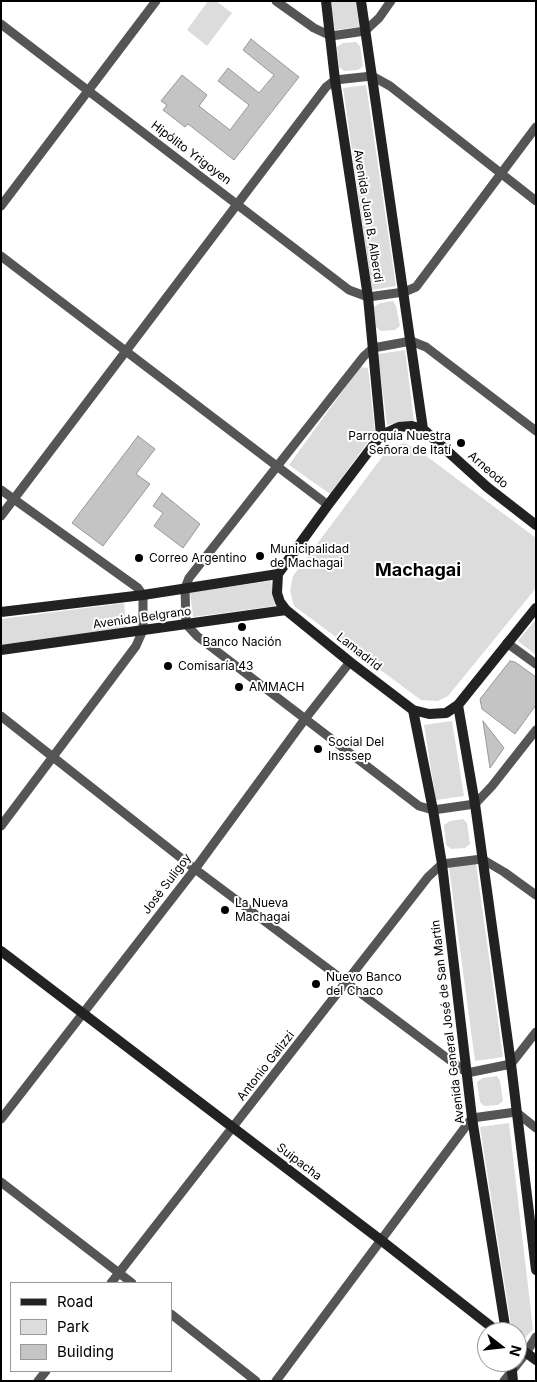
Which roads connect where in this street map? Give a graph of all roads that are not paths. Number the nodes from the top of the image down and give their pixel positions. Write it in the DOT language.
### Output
graph roads {
  1 [pos="156,1"];
  2 [pos="276,1"];
  3 [pos="326,1"];
  4 [pos="361,1"];
  5 [pos="391,1"];
  6 [pos="1,24"];
  7 [pos="365,31"];
  8 [pos="331,36"];
  9 [pos="372,76"];
  10 [pos="335,80"];
  11 [pos="89,91"];
  12 [pos="536,127"];
  13 [pos="500,174"];
  14 [pos="536,201"];
  15 [pos="237,204"];
  16 [pos="1,206"];
  17 [pos="1,256"];
  18 [pos="404,292"];
  19 [pos="368,297"];
  20 [pos="411,340"];
  21 [pos="373,348"];
  22 [pos="126,351"];
  23 [pos="535,428"];
  24 [pos="423,429"];
  25 [pos="380,435"];
  26 [pos="277,468"];
  27 [pos="1,490"];
  28 [pos="13,499"];
  29 [pos="328,505"];
  30 [pos="1,516"];
  31 [pos="536,525"];
  32 [pos="278,574"];
  33 [pos="184,588"];
  34 [pos="143,595"];
  35 [pos="536,608"];
  36 [pos="286,610"];
  37 [pos="1,612"];
  38 [pos="186,624"];
  39 [pos="143,630"];
  40 [pos="507,643"];
  41 [pos="1,650"];
  42 [pos="350,662"];
  43 [pos="536,664"];
  44 [pos="458,705"];
  45 [pos="413,710"];
  46 [pos="1,716"];
  47 [pos="305,719"];
  48 [pos="536,730"];
  49 [pos="53,757"];
  50 [pos="475,804"];
  51 [pos="433,810"];
  52 [pos="1,826"];
  53 [pos="482,859"];
  54 [pos="442,864"];
  55 [pos="194,869"];
  56 [pos="536,895"];
  57 [pos="1,951"];
  58 [pos="347,982"];
  59 [pos="83,1014"];
  60 [pos="536,1032"];
  61 [pos="510,1064"];
  62 [pos="467,1073"];
  63 [pos="516,1112"];
  64 [pos="472,1118"];
  65 [pos="1,1119"];
  66 [pos="233,1128"];
  67 [pos="536,1128"];
  68 [pos="1,1182"];
  69 [pos="382,1241"];
  70 [pos="536,1270"];
  71 [pos="119,1273"];
  72 [pos="112,1282"];
  73 [pos="131,1282"];
  74 [pos="172,1315"];
  75 [pos="485,1322"];
  76 [pos="504,1322"];
  77 [pos="536,1337"];
  78 [pos="527,1351"];
  79 [pos="256,1381"];
  80 [pos="276,1381"];
  1 -- 11 [label="street"];
  2 -- 8 [label="street"];
  3 -- 8 [label="street, Avenida Juan B. Alberdi"];
  4 -- 7 [label="street, Avenida Juan B. Alberdi"];
  5 -- 7 [label="street"];
  6 -- 11 [label="street, Hipólito Yrigoyen"];
  7 -- 8 [label="street"];
  7 -- 9 [label="street, Avenida Juan B. Alberdi"];
  8 -- 10 [label="street, Avenida Juan B. Alberdi"];
  9 -- 10 [label="street"];
  9 -- 13 [label="street"];
  9 -- 18 [label="street, Avenida Juan B. Alberdi"];
  10 -- 15 [label="street"];
  10 -- 19 [label="street, Avenida Juan B. Alberdi"];
  11 -- 15 [label="street, Hipólito Yrigoyen"];
  11 -- 16 [label="street"];
  12 -- 13 [label="street"];
  13 -- 14 [label="street"];
  13 -- 18 [label="street"];
  15 -- 19 [label="street, Hipólito Yrigoyen"];
  15 -- 22 [label="street"];
  17 -- 22 [label="street"];
  18 -- 19 [label="street"];
  18 -- 20 [label="street, Avenida Juan B. Alberdi"];
  19 -- 21 [label="street, Avenida Juan B. Alberdi"];
  20 -- 21 [label="street"];
  20 -- 23 [label="street"];
  20 -- 24 [label="street, Avenida Juan B. Alberdi"];
  21 -- 25 [label="street, Avenida Juan B. Alberdi"];
  21 -- 26 [label="street"];
  22 -- 26 [label="street"];
  22 -- 28 [label="street"];
  24 -- 25 [label="street"];
  24 -- 31 [label="street, Arneodo"];
  25 -- 29 [label="street"];
  26 -- 29 [label="street"];
  26 -- 33 [label="street"];
  27 -- 28 [label="street"];
  28 -- 30 [label="street"];
  28 -- 34 [label="street"];
  29 -- 32 [label="street"];
  32 -- 33 [label="street, Avenida Belgrano"];
  32 -- 36 [label="street, Lamadrid"];
  33 -- 34 [label="street, Avenida Belgrano"];
  33 -- 38 [label="street"];
  34 -- 37 [label="street, Avenida Belgrano"];
  34 -- 39 [label="street"];
  35 -- 40 [label="street"];
  36 -- 38 [label="street, Avenida Belgrano"];
  36 -- 42 [label="street, Lamadrid"];
  38 -- 39 [label="street, Avenida Belgrano"];
  38 -- 47 [label="street"];
  39 -- 41 [label="street, Avenida Belgrano"];
  39 -- 49 [label="street"];
  40 -- 43 [label="street"];
  40 -- 44 [label="street"];
  42 -- 45 [label="street, Lamadrid"];
  42 -- 47 [label="street, José Suligoy"];
  44 -- 45 [label="street, Lamadrid"];
  44 -- 50 [label="street"];
  45 -- 51 [label="street, Avenida General José de San Martín"];
  46 -- 49 [label="street"];
  47 -- 51 [label="street"];
  47 -- 55 [label="street, José Suligoy"];
  48 -- 50 [label="street"];
  49 -- 52 [label="street"];
  49 -- 55 [label="street"];
  50 -- 51 [label="street"];
  50 -- 53 [label="street"];
  51 -- 54 [label="street, Avenida General José de San Martín"];
  53 -- 54 [label="street"];
  53 -- 56 [label="street"];
  53 -- 61 [label="street"];
  54 -- 58 [label="street, Antonio Galizzi"];
  54 -- 62 [label="street, Avenida General José de San Martín"];
  55 -- 58 [label="street"];
  55 -- 59 [label="street, José Suligoy"];
  57 -- 59 [label="street, Suipacha"];
  58 -- 62 [label="street"];
  58 -- 66 [label="street, Antonio Galizzi"];
  59 -- 65 [label="street, José Suligoy"];
  59 -- 66 [label="street, Suipacha"];
  60 -- 61 [label="street"];
  61 -- 62 [label="street"];
  61 -- 63 [label="street"];
  62 -- 64 [label="street, Avenida General José de San Martín"];
  63 -- 64 [label="street"];
  63 -- 67 [label="street"];
  63 -- 70 [label="street"];
  64 -- 69 [label="street"];
  64 -- 76 [label="street, Avenida General José de San Martín"];
  66 -- 69 [label="street, Suipacha"];
  66 -- 71 [label="street, Antonio Galizzi"];
  68 -- 71 [label="street"];
  69 -- 75 [label="street, Suipacha"];
  69 -- 80 [label="street"];
  71 -- 72 [label="street, Antonio Galizzi"];
  71 -- 73 [label="street"];
  74 -- 79 [label="street"];
  77 -- 78 [label="street"];
}
